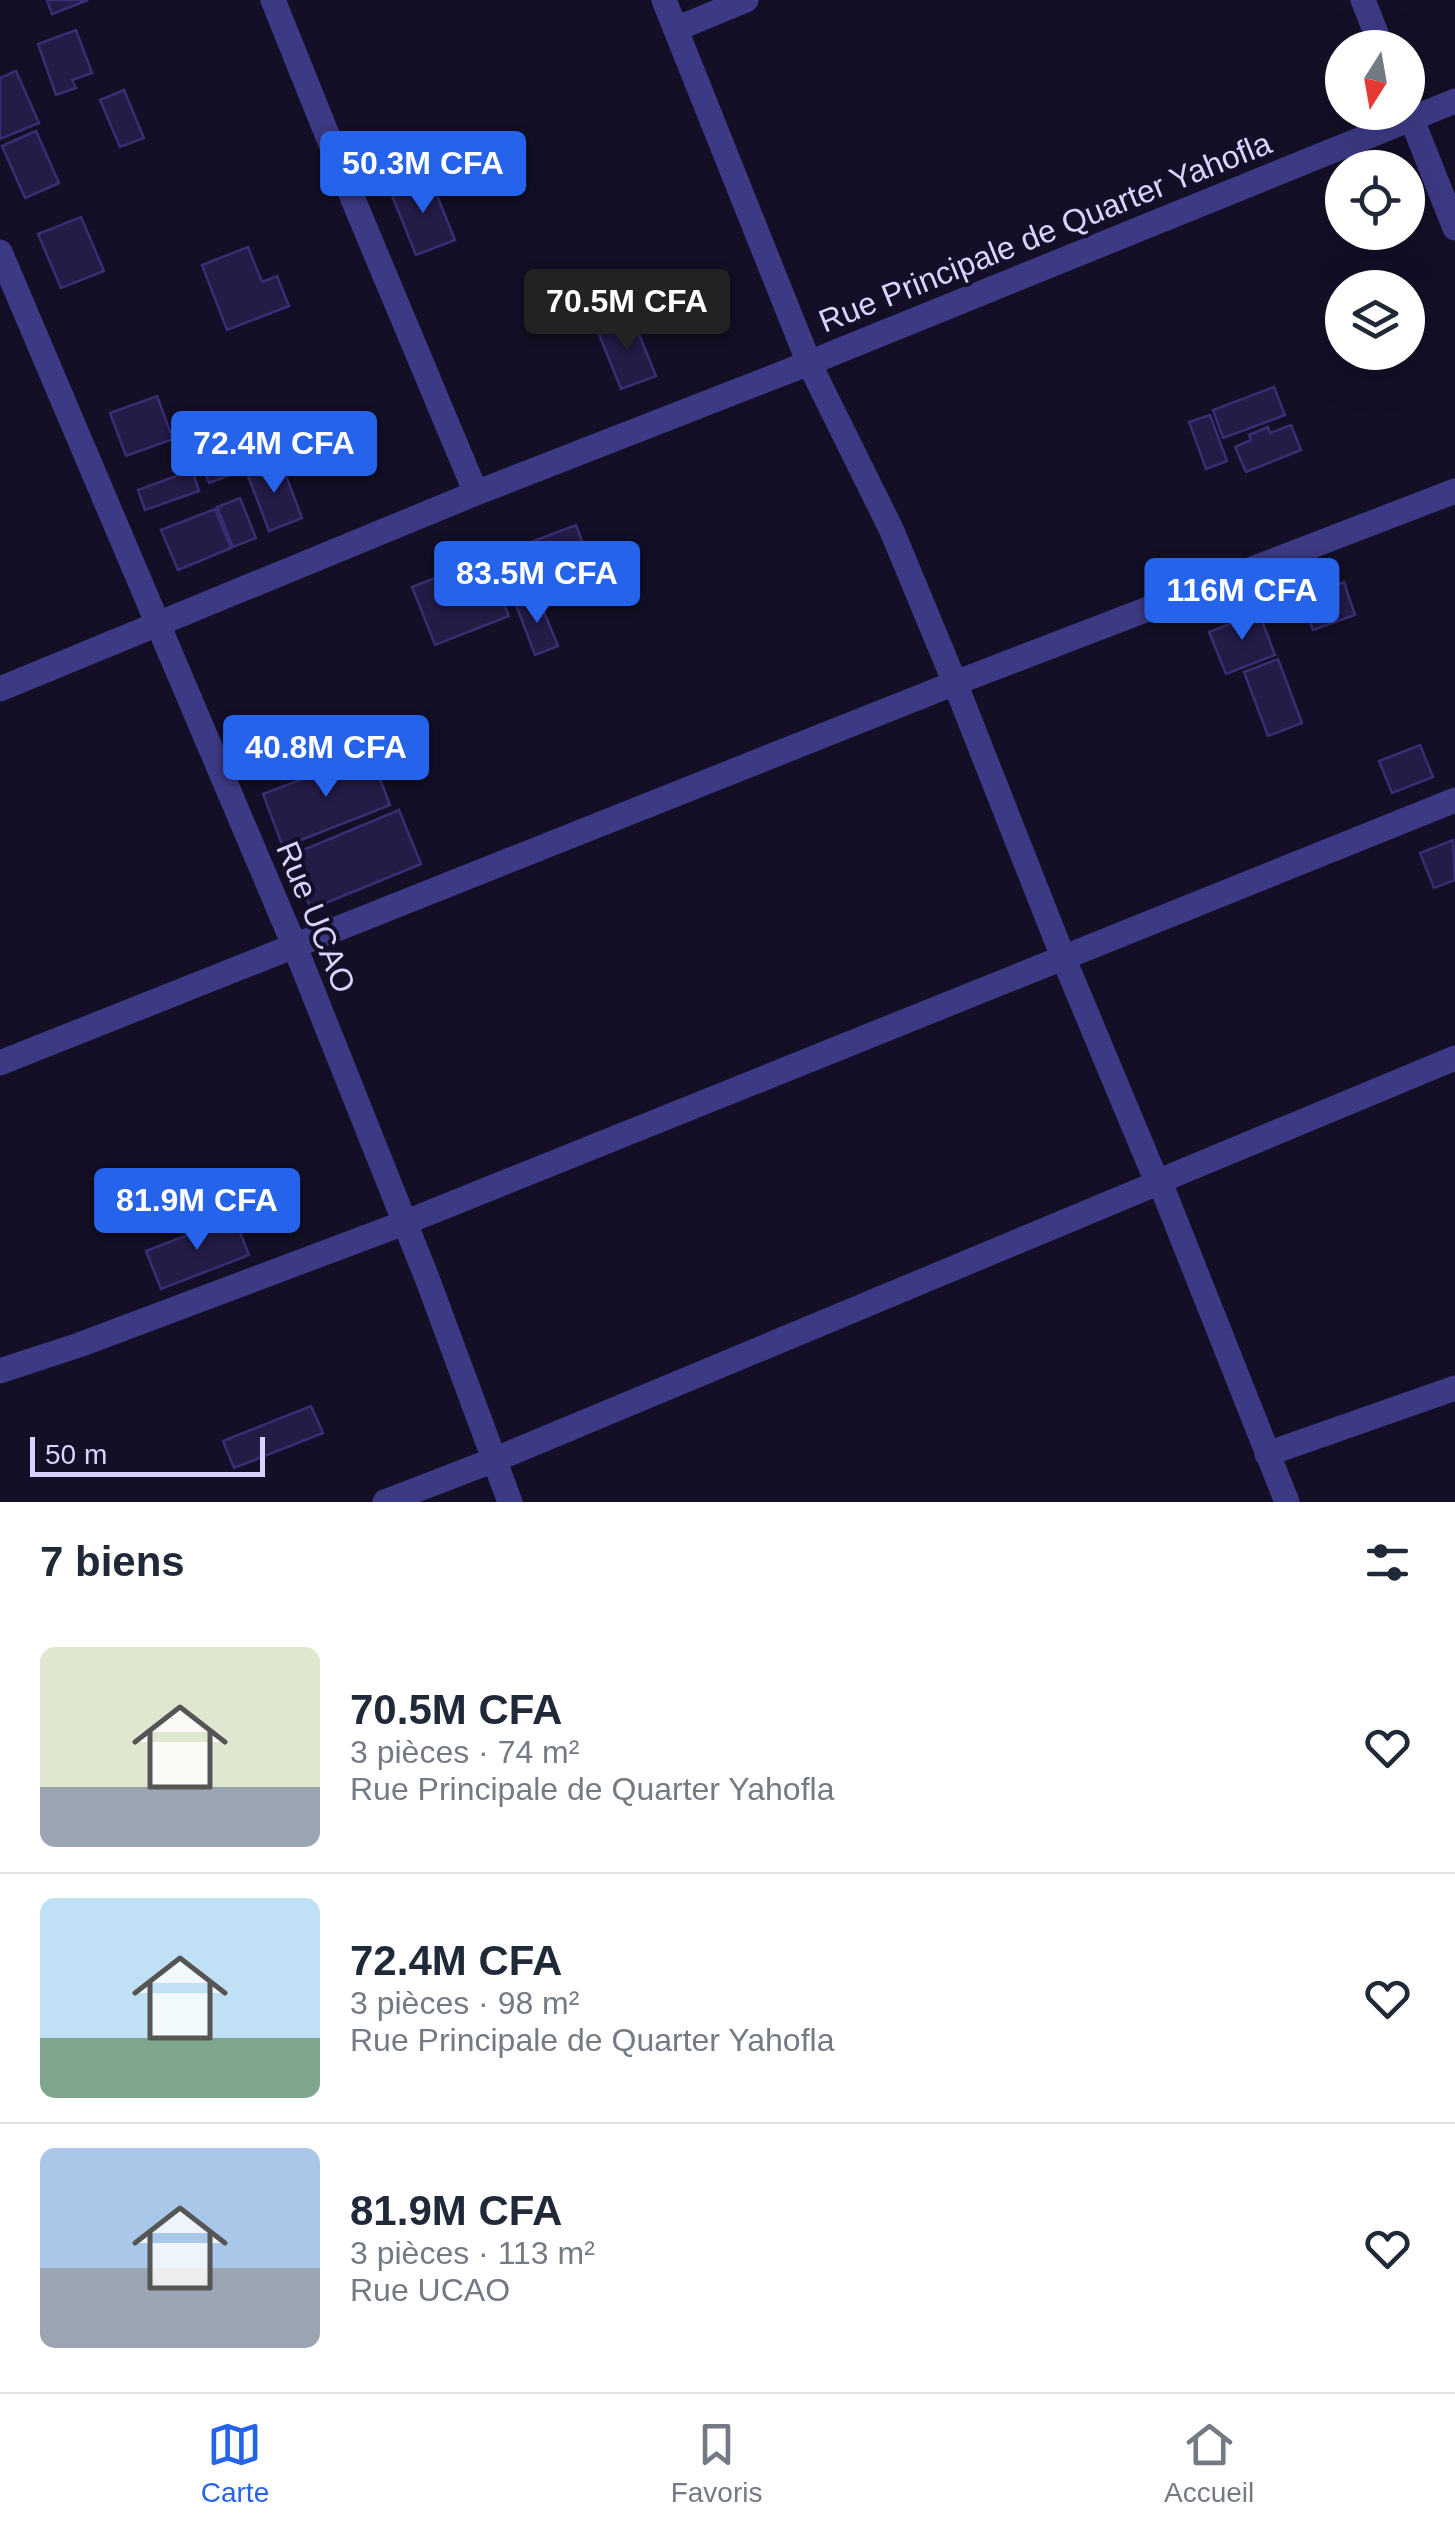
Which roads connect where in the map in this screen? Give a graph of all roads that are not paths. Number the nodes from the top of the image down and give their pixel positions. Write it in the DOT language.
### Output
graph roads {
  1 [pos="273,0"];
  2 [pos="664,0"];
  3 [pos="746,0"];
  4 [pos="1363,0"];
  5 [pos="676,29"];
  6 [pos="1375,30"];
  7 [pos="1455,102"];
  8 [pos="1425,110"];
  9 [pos="1370,130"];
  10 [pos="1415,130"];
  11 [pos="1455,228"];
  12 [pos="0,252"];
  13 [pos="809,363"];
  14 [pos="1455,491"];
  15 [pos="476,493"];
  16 [pos="159,625"];
  17 [pos="956,683"];
  18 [pos="0,688"];
  19 [pos="1455,800"];
  20 [pos="295,947"];
  21 [pos="1063,958"];
  22 [pos="1455,1058"];
  23 [pos="0,1064"];
  24 [pos="1158,1182"];
  25 [pos="404,1223"];
  26 [pos="0,1371"];
  27 [pos="1455,1388"];
  28 [pos="1267,1454"];
  29 [pos="494,1460"];
  30 [pos="385,1502"];
  31 [pos="510,1502"];
  32 [pos="1287,1502"];
  1 -- 15 [label="street"];
  2 -- 5 [label="street"];
  3 -- 5 [label="street"];
  4 -- 6 [label="street"];
  5 -- 13 [label="street"];
  7 -- 8 [label="street, Rue Principale de Quarter Yahofla"];
  9 -- 13 [label="street, Rue Principale de Quarter Yahofla"];
  10 -- 11 [label="street"];
  12 -- 16 [label="street, Rue UCAO"];
  13 -- 15 [label="street, Rue Principale de Quarter Yahofla"];
  13 -- 17 [label="street"];
  14 -- 17 [label="street"];
  15 -- 16 [label="street, Rue Principale de Quarter Yahofla"];
  16 -- 18 [label="street, Rue Principale de Quarter Yahofla"];
  16 -- 20 [label="street, Rue UCAO"];
  17 -- 20 [label="street"];
  17 -- 21 [label="street"];
  19 -- 21 [label="street"];
  20 -- 23 [label="street"];
  20 -- 25 [label="street, Rue UCAO"];
  21 -- 24 [label="street"];
  21 -- 25 [label="street"];
  22 -- 24 [label="street"];
  24 -- 28 [label="street"];
  24 -- 29 [label="street"];
  25 -- 26 [label="street"];
  25 -- 29 [label="street, Rue UCAO"];
  27 -- 28 [label="street"];
  28 -- 32 [label="street"];
  29 -- 30 [label="street"];
  29 -- 31 [label="street, Rue UCAO"];
}
